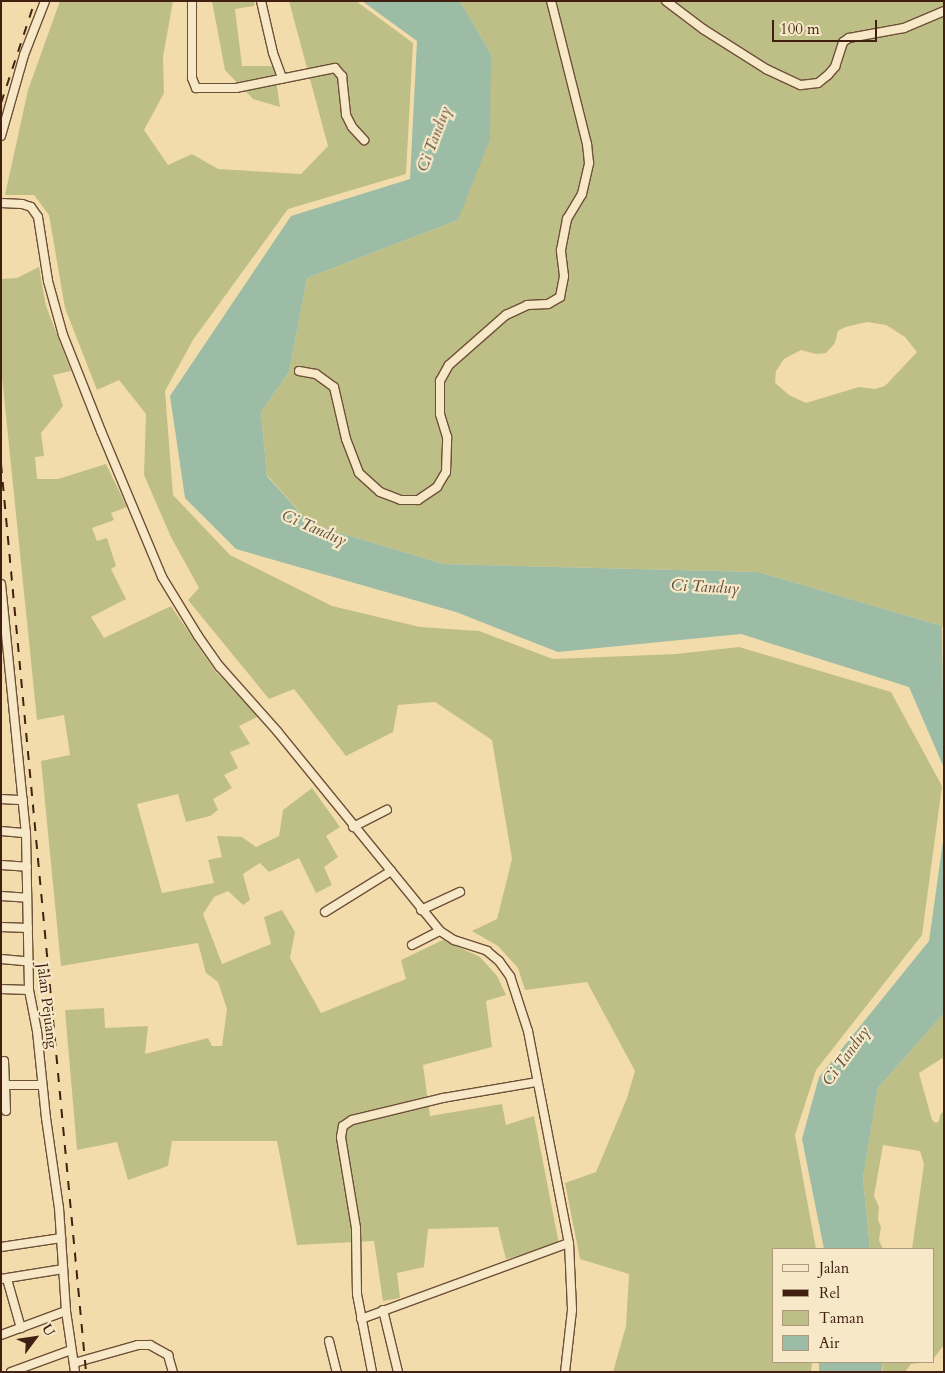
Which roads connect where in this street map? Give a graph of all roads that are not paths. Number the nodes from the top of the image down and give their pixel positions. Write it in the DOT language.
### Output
graph roads {
  1 [pos="45,1"];
  2 [pos="192,1"];
  3 [pos="261,1"];
  4 [pos="552,1"];
  5 [pos="666,1"];
  6 [pos="944,11"];
  7 [pos="282,78"];
  8 [pos="1,136"];
  9 [pos="364,140"];
  10 [pos="1,203"];
  11 [pos="299,371"];
  12 [pos="1,584"];
  13 [pos="1,799"];
  14 [pos="23,800"];
  15 [pos="387,810"];
  16 [pos="353,827"];
  17 [pos="1,831"];
  18 [pos="26,833"];
  19 [pos="1,865"];
  20 [pos="27,866"];
  21 [pos="391,871"];
  22 [pos="460,892"];
  23 [pos="1,896"];
  24 [pos="27,898"];
  25 [pos="421,910"];
  26 [pos="325,912"];
  27 [pos="1,926"];
  28 [pos="28,928"];
  29 [pos="440,931"];
  30 [pos="412,945"];
  31 [pos="1,959"];
  32 [pos="26,961"];
  33 [pos="1,989"];
  34 [pos="28,990"];
  35 [pos="4,1061"];
  36 [pos="537,1082"];
  37 [pos="3,1085"];
  38 [pos="42,1085"];
  39 [pos="6,1111"];
  40 [pos="62,1238"];
  41 [pos="569,1243"];
  42 [pos="1,1247"];
  43 [pos="63,1269"];
  44 [pos="4,1279"];
  45 [pos="383,1310"];
  46 [pos="66,1311"];
  47 [pos="361,1319"];
  48 [pos="21,1328"];
  49 [pos="1,1335"];
  50 [pos="329,1341"];
  51 [pos="71,1350"];
  52 [pos="74,1363"];
  53 [pos="34,1368"];
  54 [pos="11,1372"];
  55 [pos="76,1372"];
  56 [pos="173,1372"];
  57 [pos="337,1372"];
  58 [pos="372,1372"];
  59 [pos="398,1372"];
  60 [pos="565,1372"];
  1 -- 8 [label="street"];
  2 -- 7 [label="street"];
  3 -- 7 [label="street"];
  4 -- 11 [label="street"];
  5 -- 6 [label="street"];
  7 -- 9 [label="street"];
  10 -- 16 [label="street"];
  12 -- 14 [label="street, Jalan Pejuang"];
  13 -- 14 [label="street"];
  14 -- 18 [label="street, Jalan Pejuang"];
  15 -- 16 [label="street"];
  16 -- 21 [label="street"];
  17 -- 18 [label="street"];
  18 -- 20 [label="street, Jalan Pejuang"];
  19 -- 20 [label="street"];
  20 -- 24 [label="street, Jalan Pejuang"];
  21 -- 25 [label="street"];
  21 -- 26 [label="street"];
  22 -- 25 [label="street"];
  23 -- 24 [label="street"];
  24 -- 28 [label="street, Jalan Pejuang"];
  25 -- 29 [label="street"];
  27 -- 28 [label="street"];
  28 -- 32 [label="street, Jalan Pejuang"];
  29 -- 30 [label="street"];
  29 -- 36 [label="street"];
  31 -- 32 [label="street"];
  32 -- 34 [label="street, Jalan Pejuang"];
  33 -- 34 [label="street"];
  34 -- 38 [label="street, Jalan Pejuang"];
  35 -- 37 [label="street"];
  36 -- 41 [label="street"];
  36 -- 47 [label="street"];
  37 -- 38 [label="street"];
  37 -- 39 [label="street"];
  38 -- 40 [label="street, Jalan Pejuang"];
  40 -- 42 [label="street"];
  40 -- 43 [label="street, Jalan Pejuang"];
  41 -- 45 [label="street"];
  41 -- 60 [label="street"];
  43 -- 44 [label="street"];
  43 -- 46 [label="street, Jalan Pejuang"];
  44 -- 48 [label="street"];
  45 -- 47 [label="street"];
  45 -- 59 [label="street"];
  46 -- 48 [label="street"];
  46 -- 51 [label="street, Jalan Pejuang"];
  47 -- 58 [label="street"];
  48 -- 49 [label="street"];
  50 -- 57 [label="street"];
  51 -- 52 [label="street, Jalan Pejuang"];
  51 -- 53 [label="street"];
  52 -- 55 [label="street, Jalan Pejuang"];
  52 -- 56 [label="street"];
  53 -- 54 [label="street"];
}
